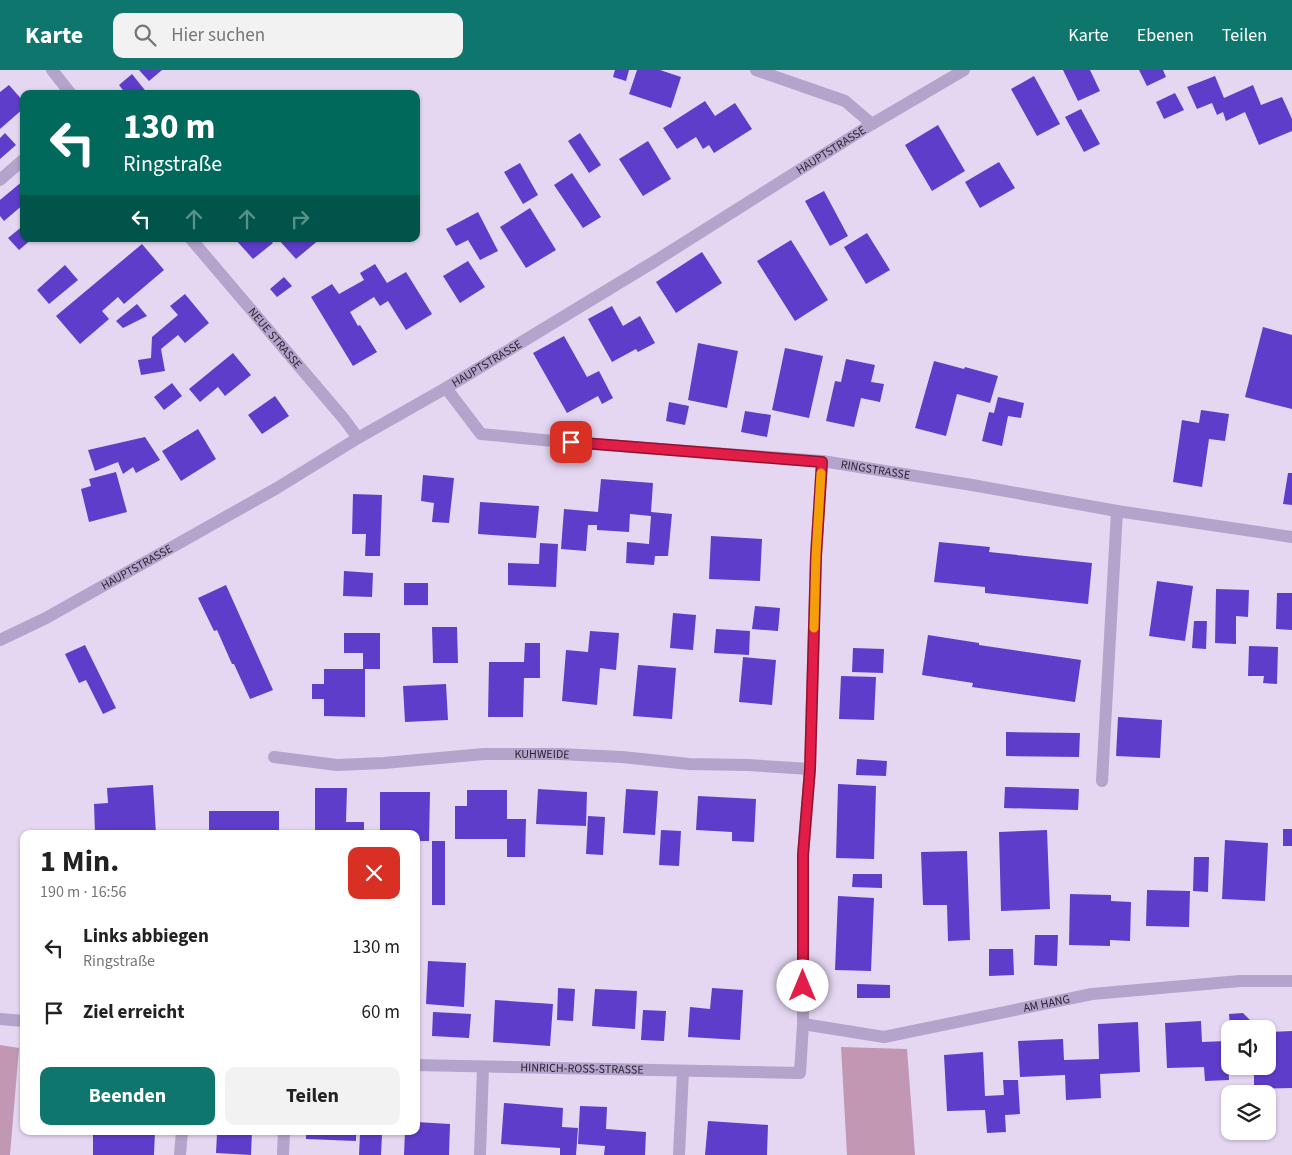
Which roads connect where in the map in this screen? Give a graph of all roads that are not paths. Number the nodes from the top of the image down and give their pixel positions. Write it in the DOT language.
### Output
graph roads {
  1 [pos="52,70"];
  2 [pos="756,70"];
  3 [pos="964,70"];
  4 [pos="69,90"];
  5 [pos="872,124"];
  6 [pos="20,162"];
  7 [pos="0,180"];
  8 [pos="194,242"];
  9 [pos="446,388"];
  10 [pos="358,438"];
  11 [pos="822,462"];
  12 [pos="1117,511"];
  13 [pos="1292,537"];
  14 [pos="0,640"];
  15 [pos="274,757"];
  16 [pos="810,769"];
  17 [pos="1102,782"];
  18 [pos="1292,981"];
  19 [pos="0,1019"];
  20 [pos="20,1020"];
  21 [pos="803,1024"];
  22 [pos="420,1065"];
  23 [pos="483,1067"];
  24 [pos="682,1071"];
  25 [pos="182,1135"];
  26 [pos="284,1135"];
  27 [pos="180,1155"];
  28 [pos="283,1155"];
  29 [pos="480,1155"];
  30 [pos="679,1155"];
  1 -- 4 [label="street"];
  2 -- 5 [label="street"];
  3 -- 5 [label="street, HAUPTSTRASSE"];
  5 -- 9 [label="street, HAUPTSTRASSE"];
  6 -- 7 [label="street"];
  8 -- 10 [label="street, NEUE STRASSE"];
  9 -- 10 [label="street, HAUPTSTRASSE"];
  9 -- 11 [label="street, RINGSTRASSE"];
  10 -- 14 [label="street, HAUPTSTRASSE"];
  11 -- 12 [label="street, RINGSTRASSE"];
  11 -- 16 [label="street"];
  12 -- 13 [label="street, RINGSTRASSE"];
  12 -- 17 [label="street"];
  15 -- 16 [label="street, KUHWEIDE"];
  16 -- 21 [label="street"];
  18 -- 21 [label="street, AM HANG"];
  19 -- 20 [label="street"];
  21 -- 24 [label="street, HINRICH-ROSS-STRASSE"];
  22 -- 23 [label="street, HINRICH-ROSS-STRASSE"];
  23 -- 24 [label="street, HINRICH-ROSS-STRASSE"];
  23 -- 29 [label="street"];
  24 -- 30 [label="street"];
  25 -- 27 [label="street"];
  26 -- 28 [label="street"];
}
